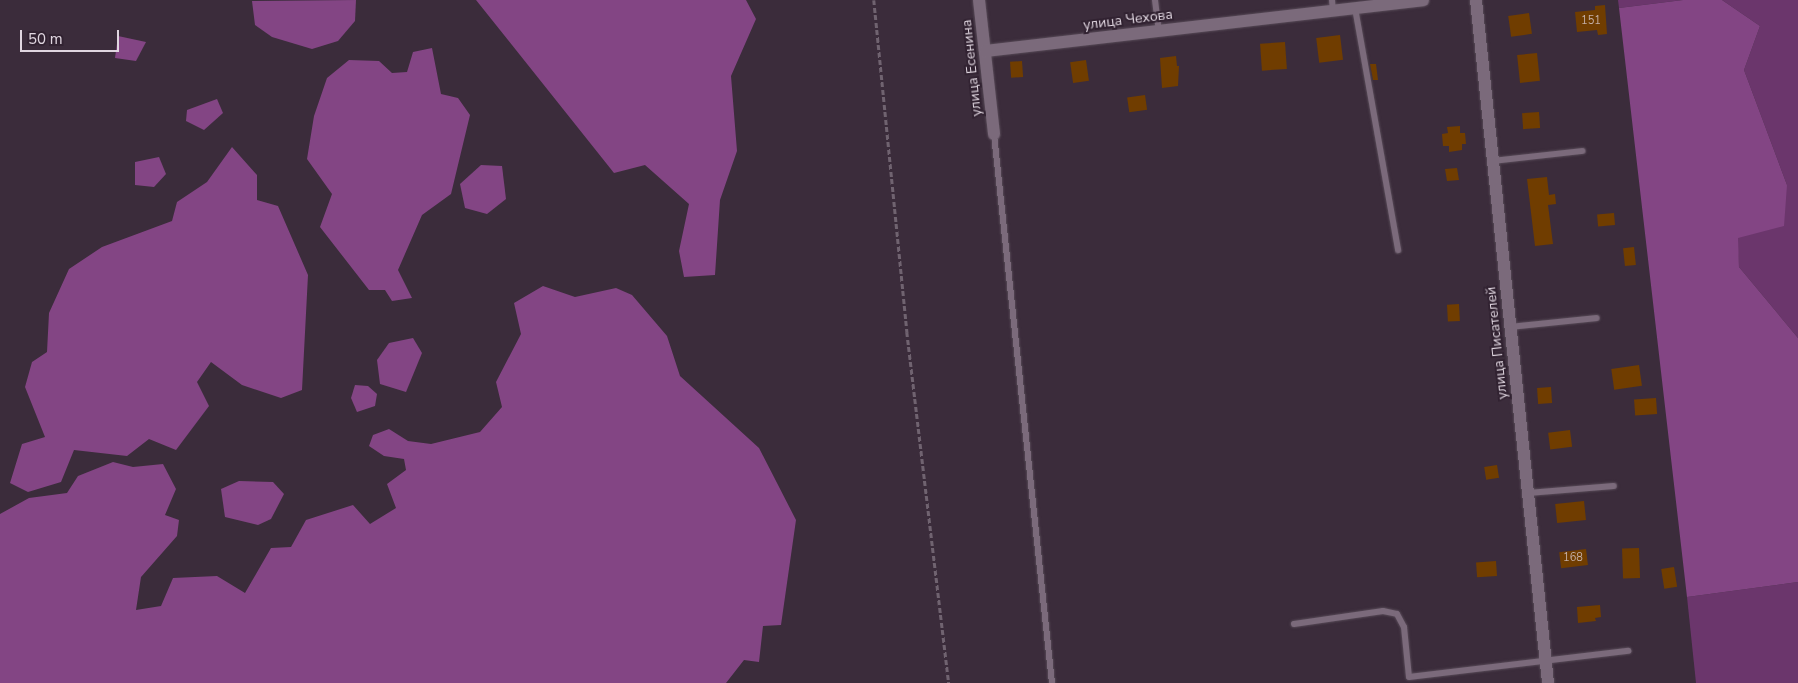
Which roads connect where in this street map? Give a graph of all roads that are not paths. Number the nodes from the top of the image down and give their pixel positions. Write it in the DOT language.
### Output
graph roads {
  1 [pos="980,0"];
  2 [pos="1155,0"];
  3 [pos="1423,0"];
  4 [pos="1476,0"];
  5 [pos="1332,5"];
  6 [pos="1355,8"];
  7 [pos="1158,31"];
  8 [pos="985,51"];
  9 [pos="994,134"];
  10 [pos="1582,151"];
  11 [pos="1493,161"];
  12 [pos="1398,250"];
  13 [pos="1597,318"];
  14 [pos="1510,327"];
  15 [pos="1614,486"];
  16 [pos="1528,493"];
  17 [pos="1294,624"];
  18 [pos="1628,651"];
  19 [pos="1546,661"];
  20 [pos="1052,683"];
  21 [pos="1548,683"];
  1 -- 8 [label="street, улица Есенина"];
  2 -- 7 [label="lane"];
  3 -- 6 [label="street, улица Чехова"];
  4 -- 11 [label="street, улица Писателей"];
  5 -- 6 [label="street, улица Чехова"];
  5 -- 7 [label="street, улица Чехова"];
  6 -- 12 [label="lane"];
  7 -- 8 [label="street, улица Чехова"];
  8 -- 9 [label="street, улица Есенина"];
  9 -- 20 [label="lane"];
  10 -- 11 [label="lane"];
  11 -- 14 [label="street, улица Писателей"];
  13 -- 14 [label="lane"];
  14 -- 16 [label="street, улица Писателей"];
  15 -- 16 [label="lane"];
  16 -- 19 [label="street, улица Писателей"];
  17 -- 19 [label="lane"];
  18 -- 19 [label="lane"];
  19 -- 21 [label="street, улица Писателей"];
}
